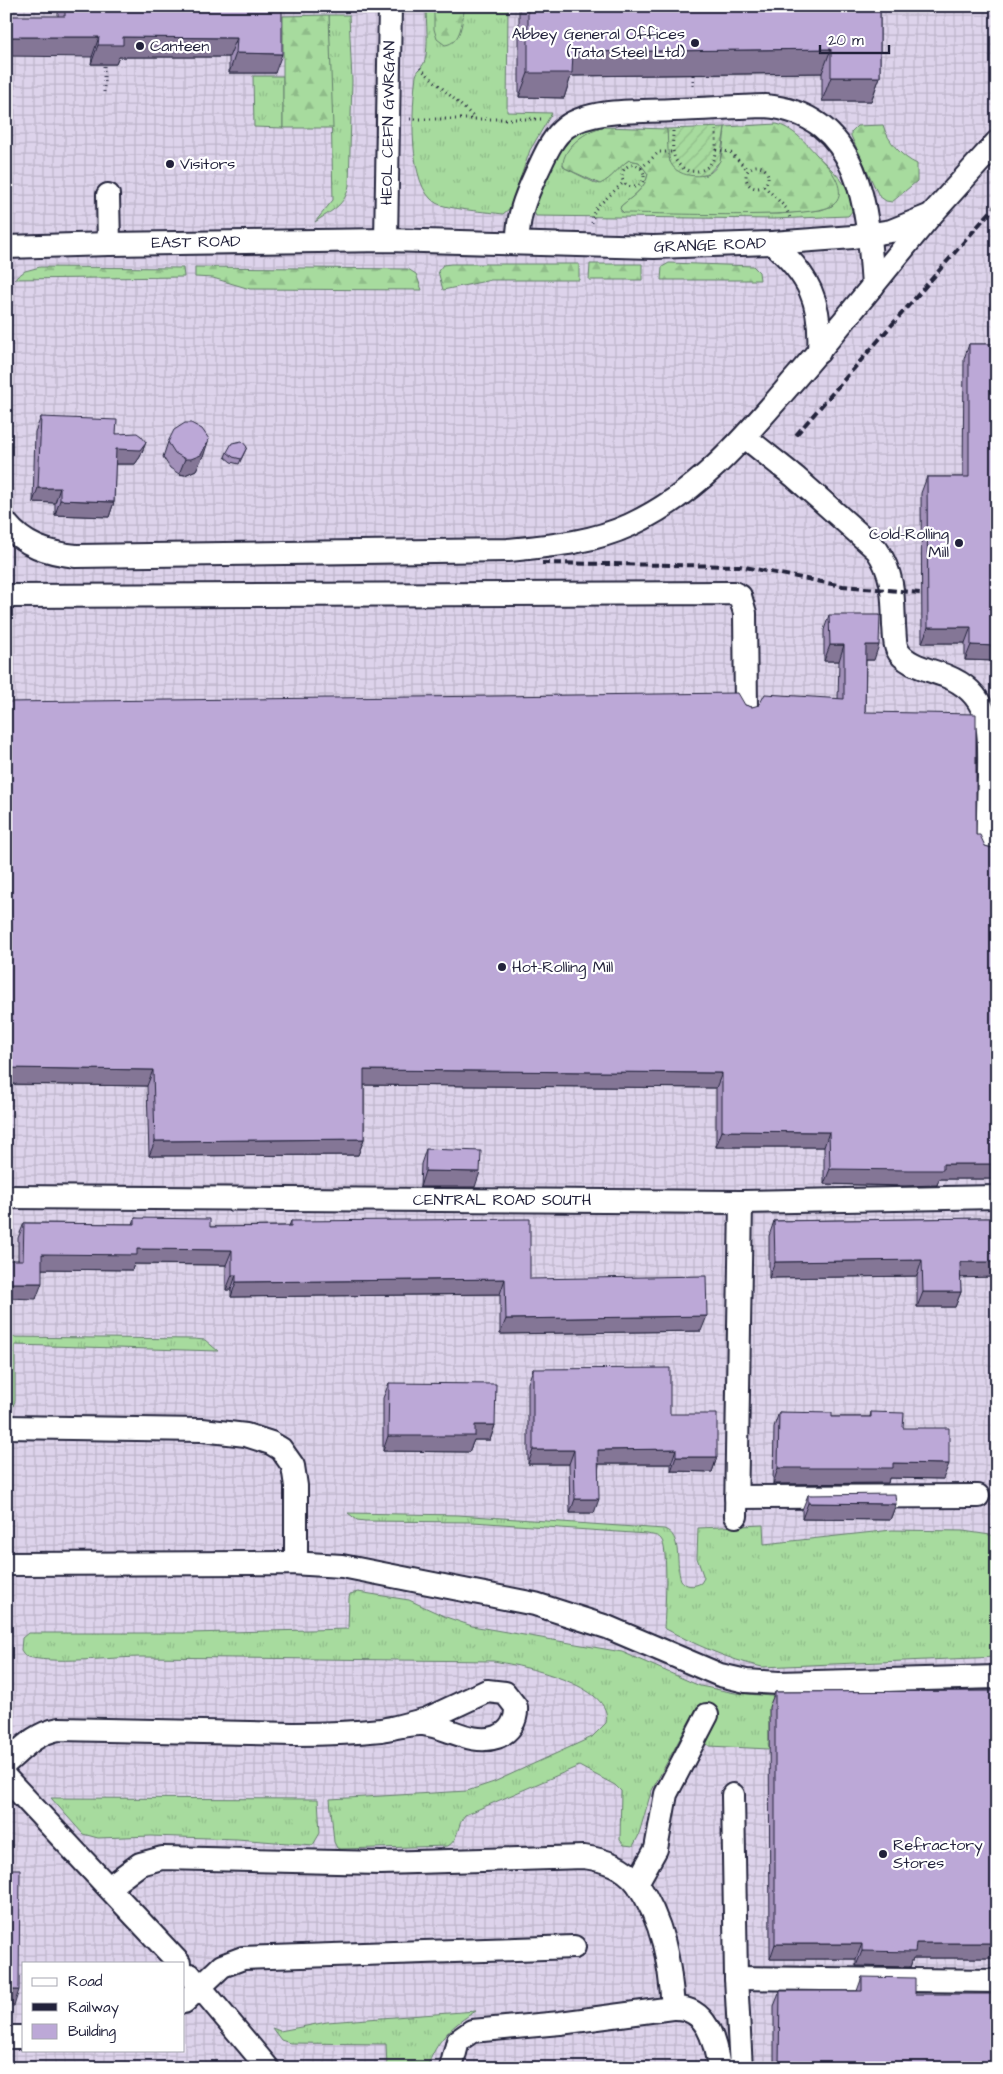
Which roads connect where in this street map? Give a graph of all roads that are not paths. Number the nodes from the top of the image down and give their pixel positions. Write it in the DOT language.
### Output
graph roads {
  1 [pos="390,6"];
  2 [pos="997,142"];
  3 [pos="108,195"];
  4 [pos="931,215"];
  5 [pos="870,235"];
  6 [pos="386,240"];
  7 [pos="518,243"];
  8 [pos="772,243"];
  9 [pos="109,244"];
  10 [pos="6,248"];
  11 [pos="873,286"];
  12 [pos="819,352"];
  13 [pos="745,437"];
  14 [pos="6,523"];
  15 [pos="6,596"];
  16 [pos="746,709"];
  17 [pos="987,850"];
  18 [pos="997,1197"];
  19 [pos="6,1198"];
  20 [pos="741,1202"];
  21 [pos="6,1427"];
  22 [pos="978,1496"];
  23 [pos="296,1563"];
  24 [pos="6,1564"];
  25 [pos="997,1677"];
  26 [pos="707,1715"];
  27 [pos="392,1728"];
  28 [pos="6,1763"];
  29 [pos="6,1778"];
  30 [pos="733,1795"];
  31 [pos="637,1883"];
  32 [pos="110,1887"];
  33 [pos="574,1947"];
  34 [pos="179,1962"];
  35 [pos="185,1971"];
  36 [pos="736,1978"];
  37 [pos="997,1981"];
  38 [pos="192,1994"];
  39 [pos="672,2008"];
  40 [pos="22,2037"];
  41 [pos="6,2038"];
  42 [pos="268,2068"];
  43 [pos="452,2068"];
  44 [pos="719,2068"];
  45 [pos="741,2068"];
  1 -- 6 [label="lane, HEOL CEFN GWRGAN"];
  2 -- 4 [label="lane, GRANGE ROAD"];
  3 -- 9 [label="lane"];
  4 -- 5 [label="lane, GRANGE ROAD"];
  4 -- 11 [label="lane"];
  5 -- 7 [label="lane"];
  5 -- 8 [label="lane, GRANGE ROAD"];
  5 -- 11 [label="lane"];
  6 -- 7 [label="lane, GRANGE ROAD"];
  6 -- 9 [label="lane, EAST ROAD"];
  7 -- 8 [label="lane, GRANGE ROAD"];
  8 -- 12 [label="lane"];
  9 -- 10 [label="lane, EAST ROAD"];
  11 -- 12 [label="lane"];
  12 -- 13 [label="lane"];
  13 -- 14 [label="lane"];
  13 -- 17 [label="lane"];
  15 -- 16 [label="lane"];
  18 -- 20 [label="lane, CENTRAL ROAD SOUTH"];
  19 -- 20 [label="lane, CENTRAL ROAD SOUTH"];
  20 -- 22 [label="lane"];
  21 -- 23 [label="lane"];
  23 -- 24 [label="lane"];
  23 -- 25 [label="lane"];
  26 -- 31 [label="lane"];
  27 -- 27 [label="lane"];
  27 -- 28 [label="lane"];
  29 -- 32 [label="lane"];
  30 -- 36 [label="lane"];
  31 -- 32 [label="lane"];
  31 -- 39 [label="lane"];
  32 -- 34 [label="lane"];
  33 -- 38 [label="lane"];
  35 -- 38 [label="lane"];
  36 -- 37 [label="lane"];
  36 -- 45 [label="lane"];
  38 -- 42 [label="lane"];
  39 -- 43 [label="lane"];
  39 -- 44 [label="lane"];
  40 -- 41 [label="lane"];
}
